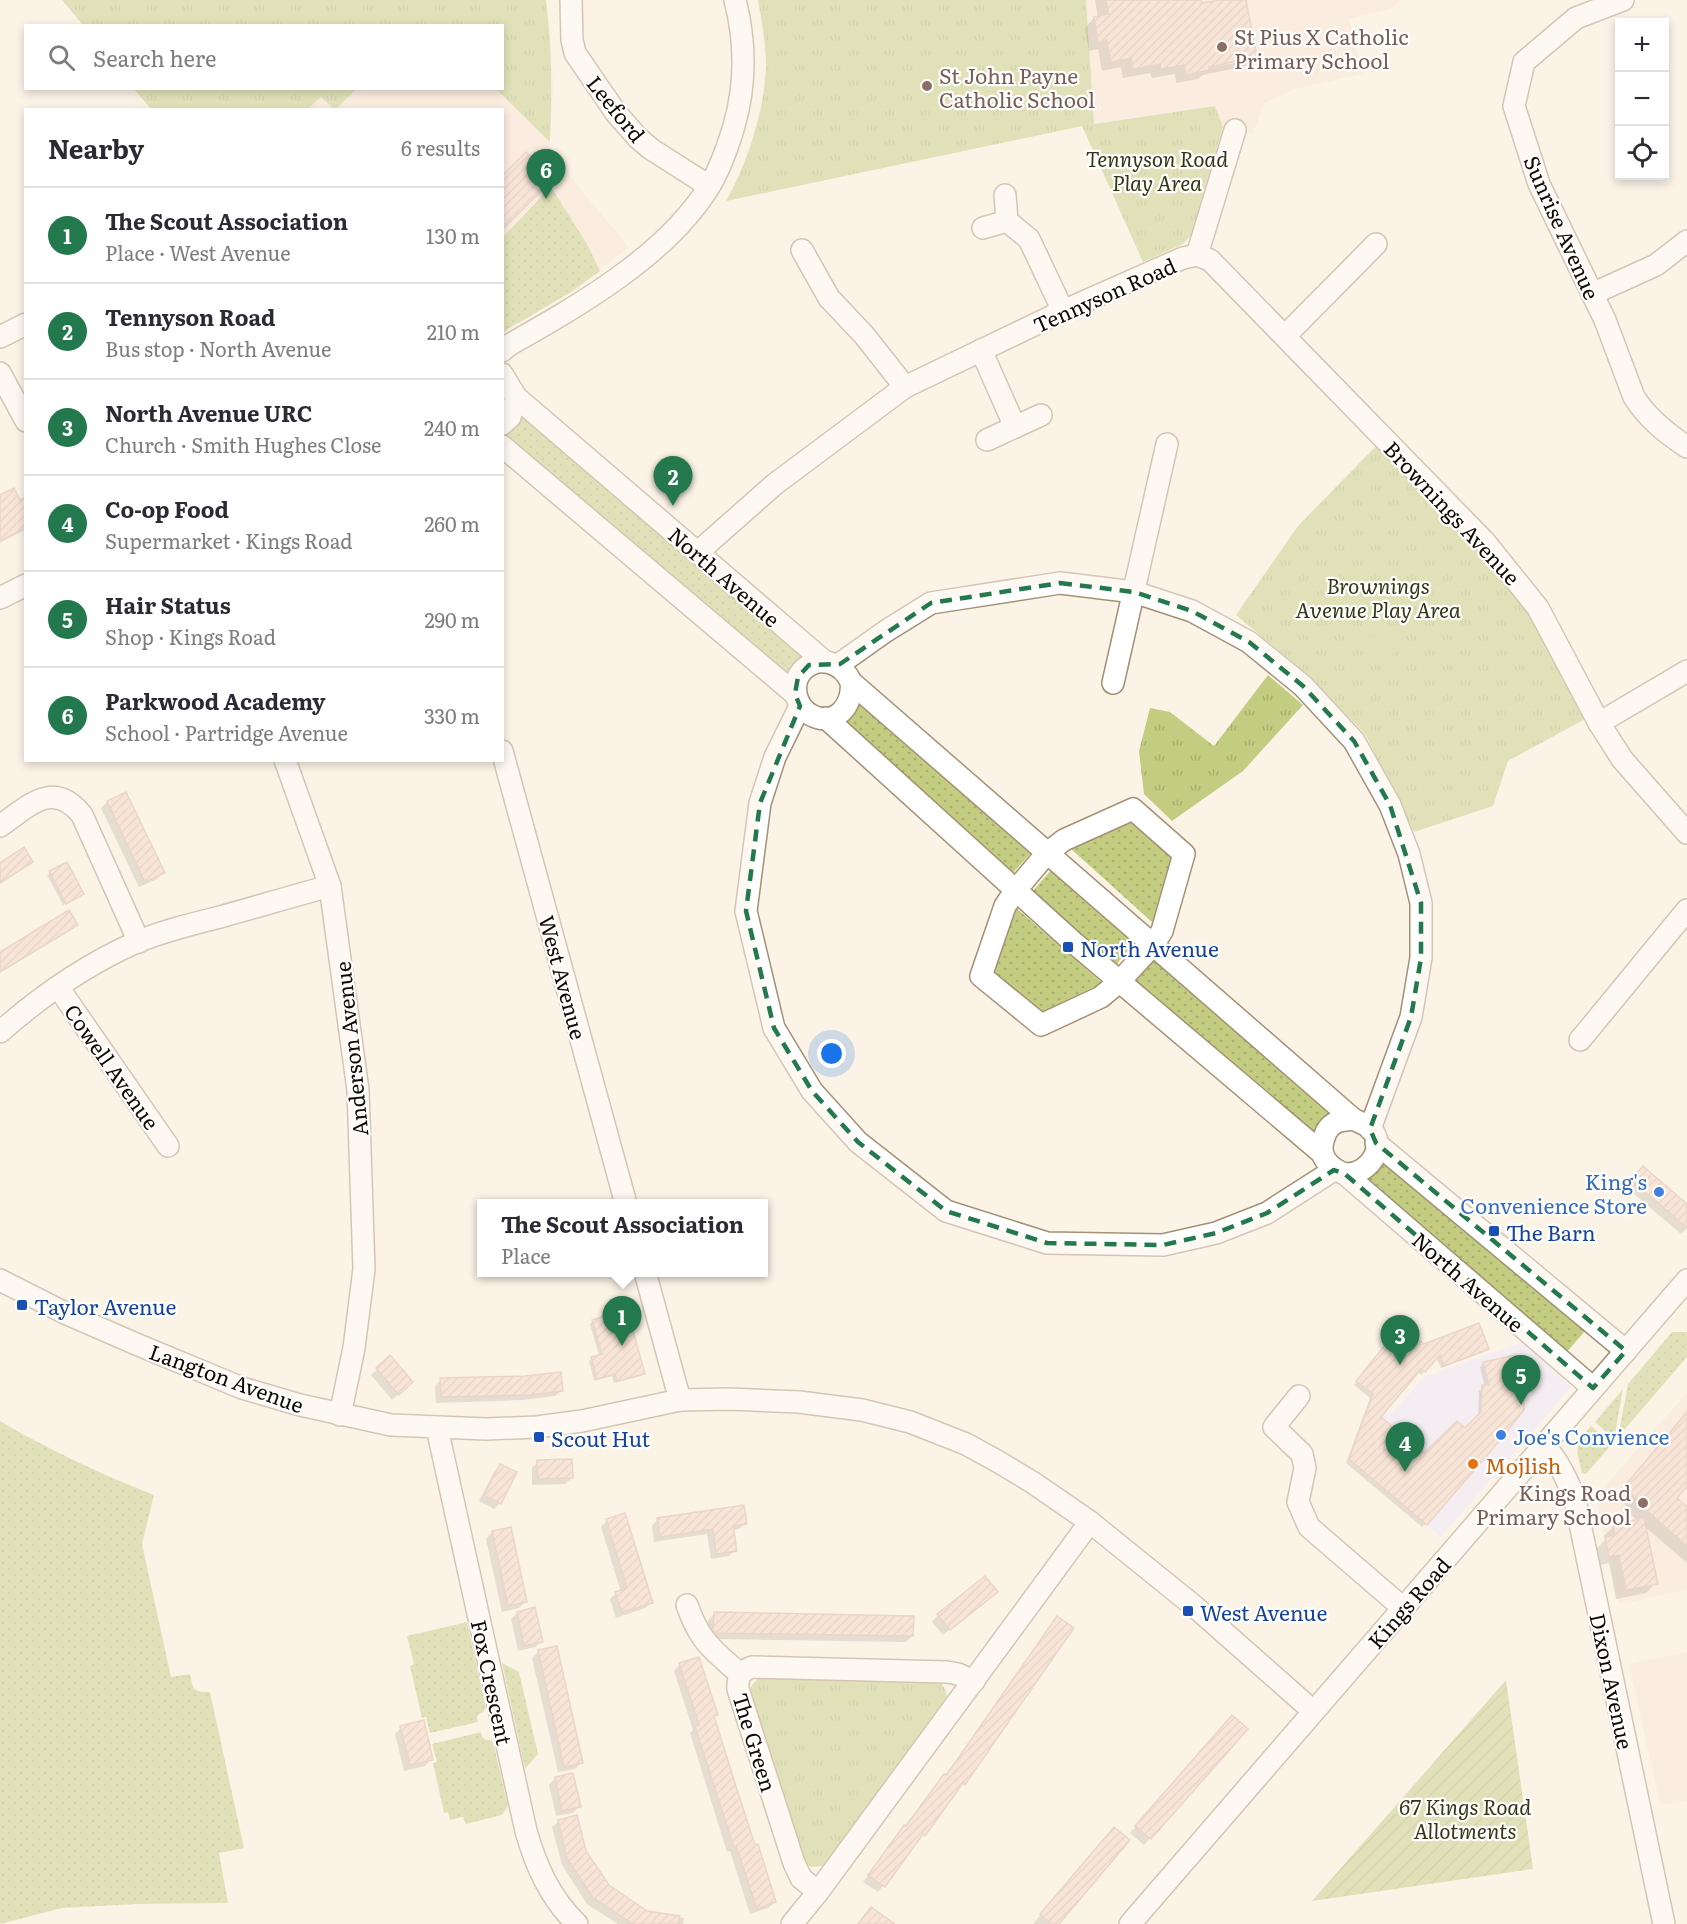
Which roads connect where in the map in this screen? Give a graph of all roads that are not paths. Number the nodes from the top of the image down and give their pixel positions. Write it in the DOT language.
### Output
graph roads {
  1 [pos="571,0"];
  2 [pos="735,0"];
  3 [pos="1623,0"];
  4 [pos="1234,130"];
  5 [pos="710,186"];
  6 [pos="1005,195"];
  7 [pos="1007,221"];
  8 [pos="983,228"];
  9 [pos="1687,241"];
  10 [pos="1376,244"];
  11 [pos="802,250"];
  12 [pos="1197,255"];
  13 [pos="1593,294"];
  14 [pos="1063,311"];
  15 [pos="24,325"];
  16 [pos="1285,336"];
  17 [pos="0,337"];
  18 [pos="504,349"];
  19 [pos="981,350"];
  20 [pos="0,373"];
  21 [pos="504,377"];
  22 [pos="905,387"];
  23 [pos="516,397"];
  24 [pos="1041,415"];
  25 [pos="24,417"];
  26 [pos="504,422"];
  27 [pos="1015,427"];
  28 [pos="987,440"];
  29 [pos="1167,444"];
  30 [pos="1687,447"];
  31 [pos="504,448"];
  32 [pos="698,552"];
  33 [pos="24,586"];
  34 [pos="1134,592"];
  35 [pos="0,598"];
  36 [pos="838,670"];
  37 [pos="1687,671"];
  38 [pos="1113,683"];
  39 [pos="798,700"];
  40 [pos="826,718"];
  41 [pos="1599,723"];
  42 [pos="504,758"];
  43 [pos="286,762"];
  44 [pos="0,826"];
  45 [pos="1687,833"];
  46 [pos="1047,853"];
  47 [pos="330,886"];
  48 [pos="1015,891"];
  49 [pos="1687,910"];
  50 [pos="139,942"];
  51 [pos="1153,945"];
  52 [pos="1119,982"];
  53 [pos="58,987"];
  54 [pos="0,1032"];
  55 [pos="1580,1040"];
  56 [pos="1366,1130"];
  57 [pos="168,1146"];
  58 [pos="1322,1153"];
  59 [pos="1340,1172"];
  60 [pos="625,1199"];
  61 [pos="646,1277"];
  62 [pos="0,1280"];
  63 [pos="1684,1288"];
  64 [pos="1626,1351"];
  65 [pos="1593,1388"];
  66 [pos="1299,1396"];
  67 [pos="680,1400"];
  68 [pos="340,1415"];
  69 [pos="437,1428"];
  70 [pos="1544,1445"];
  71 [pos="1090,1522"];
  72 [pos="687,1605"];
  73 [pos="1402,1608"];
  74 [pos="740,1674"];
  75 [pos="974,1681"];
  76 [pos="1313,1711"];
  77 [pos="818,1892"];
  78 [pos="796,1923"];
  79 [pos="577,1924"];
  80 [pos="1130,1924"];
  81 [pos="1664,1924"];
  1 -- 5 [label="street, Leeford"];
  2 -- 5 [label="street"];
  3 -- 13 [label="street, Sunrise Avenue"];
  4 -- 12 [label="street, Tennyson Road"];
  5 -- 18 [label="street"];
  6 -- 7 [label="street"];
  7 -- 8 [label="street"];
  7 -- 14 [label="street"];
  9 -- 13 [label="street"];
  10 -- 16 [label="street"];
  11 -- 22 [label="street"];
  12 -- 14 [label="street, Tennyson Road"];
  12 -- 16 [label="street, Brownings Avenue"];
  13 -- 30 [label="street, Sunrise Avenue"];
  14 -- 19 [label="street, Tennyson Road"];
  15 -- 17 [label="street"];
  16 -- 41 [label="street, Brownings Avenue"];
  19 -- 22 [label="street, Tennyson Road"];
  19 -- 27 [label="street"];
  20 -- 25 [label="street"];
  21 -- 23 [label="street, North Avenue"];
  22 -- 32 [label="street, Tennyson Road"];
  23 -- 26 [label="street"];
  23 -- 32 [label="street, North Avenue"];
  24 -- 27 [label="street"];
  27 -- 28 [label="street"];
  29 -- 34 [label="street"];
  31 -- 39 [label="street, North Avenue"];
  32 -- 36 [label="street, North Avenue"];
  33 -- 35 [label="street"];
  34 -- 36 [label="street"];
  34 -- 38 [label="street"];
  34 -- 56 [label="street"];
  36 -- 39 [label="street"];
  36 -- 40 [label="street"];
  36 -- 46 [label="street, North Avenue"];
  37 -- 41 [label="street"];
  39 -- 40 [label="street, North Avenue"];
  39 -- 59 [label="street"];
  40 -- 48 [label="street, North Avenue"];
  41 -- 45 [label="street, Brownings Avenue"];
  42 -- 60 [label="street, West Avenue"];
  43 -- 47 [label="street, Anderson Avenue"];
  44 -- 50 [label="street"];
  46 -- 48 [label="street"];
  46 -- 51 [label="street, North Avenue"];
  46 -- 51 [label="street"];
  47 -- 50 [label="street"];
  47 -- 68 [label="street, Anderson Avenue"];
  48 -- 52 [label="street, North Avenue"];
  48 -- 52 [label="street"];
  49 -- 55 [label="street"];
  50 -- 53 [label="street"];
  51 -- 52 [label="street"];
  51 -- 56 [label="street, North Avenue"];
  52 -- 58 [label="street, North Avenue"];
  53 -- 54 [label="street"];
  53 -- 57 [label="street, Cowell Avenue"];
  56 -- 58 [label="street"];
  56 -- 59 [label="street"];
  56 -- 64 [label="street, North Avenue"];
  58 -- 59 [label="street, North Avenue"];
  59 -- 65 [label="street, North Avenue"];
  61 -- 67 [label="street"];
  62 -- 68 [label="street, Langton Avenue"];
  63 -- 64 [label="street, Kings Road"];
  64 -- 65 [label="street, Kings Road"];
  65 -- 70 [label="street, Kings Road"];
  66 -- 73 [label="street"];
  67 -- 69 [label="street, Langton Avenue"];
  67 -- 71 [label="street"];
  68 -- 69 [label="street, Langton Avenue"];
  69 -- 79 [label="street, Fox Crescent"];
  70 -- 73 [label="street, Kings Road"];
  70 -- 81 [label="street, Dixon Avenue"];
  71 -- 75 [label="street"];
  71 -- 76 [label="street"];
  72 -- 74 [label="street"];
  73 -- 76 [label="street, Kings Road"];
  74 -- 75 [label="street, The Green"];
  74 -- 77 [label="street, The Green"];
  75 -- 77 [label="street"];
  76 -- 80 [label="street, Kings Road"];
  77 -- 78 [label="street"];
}
